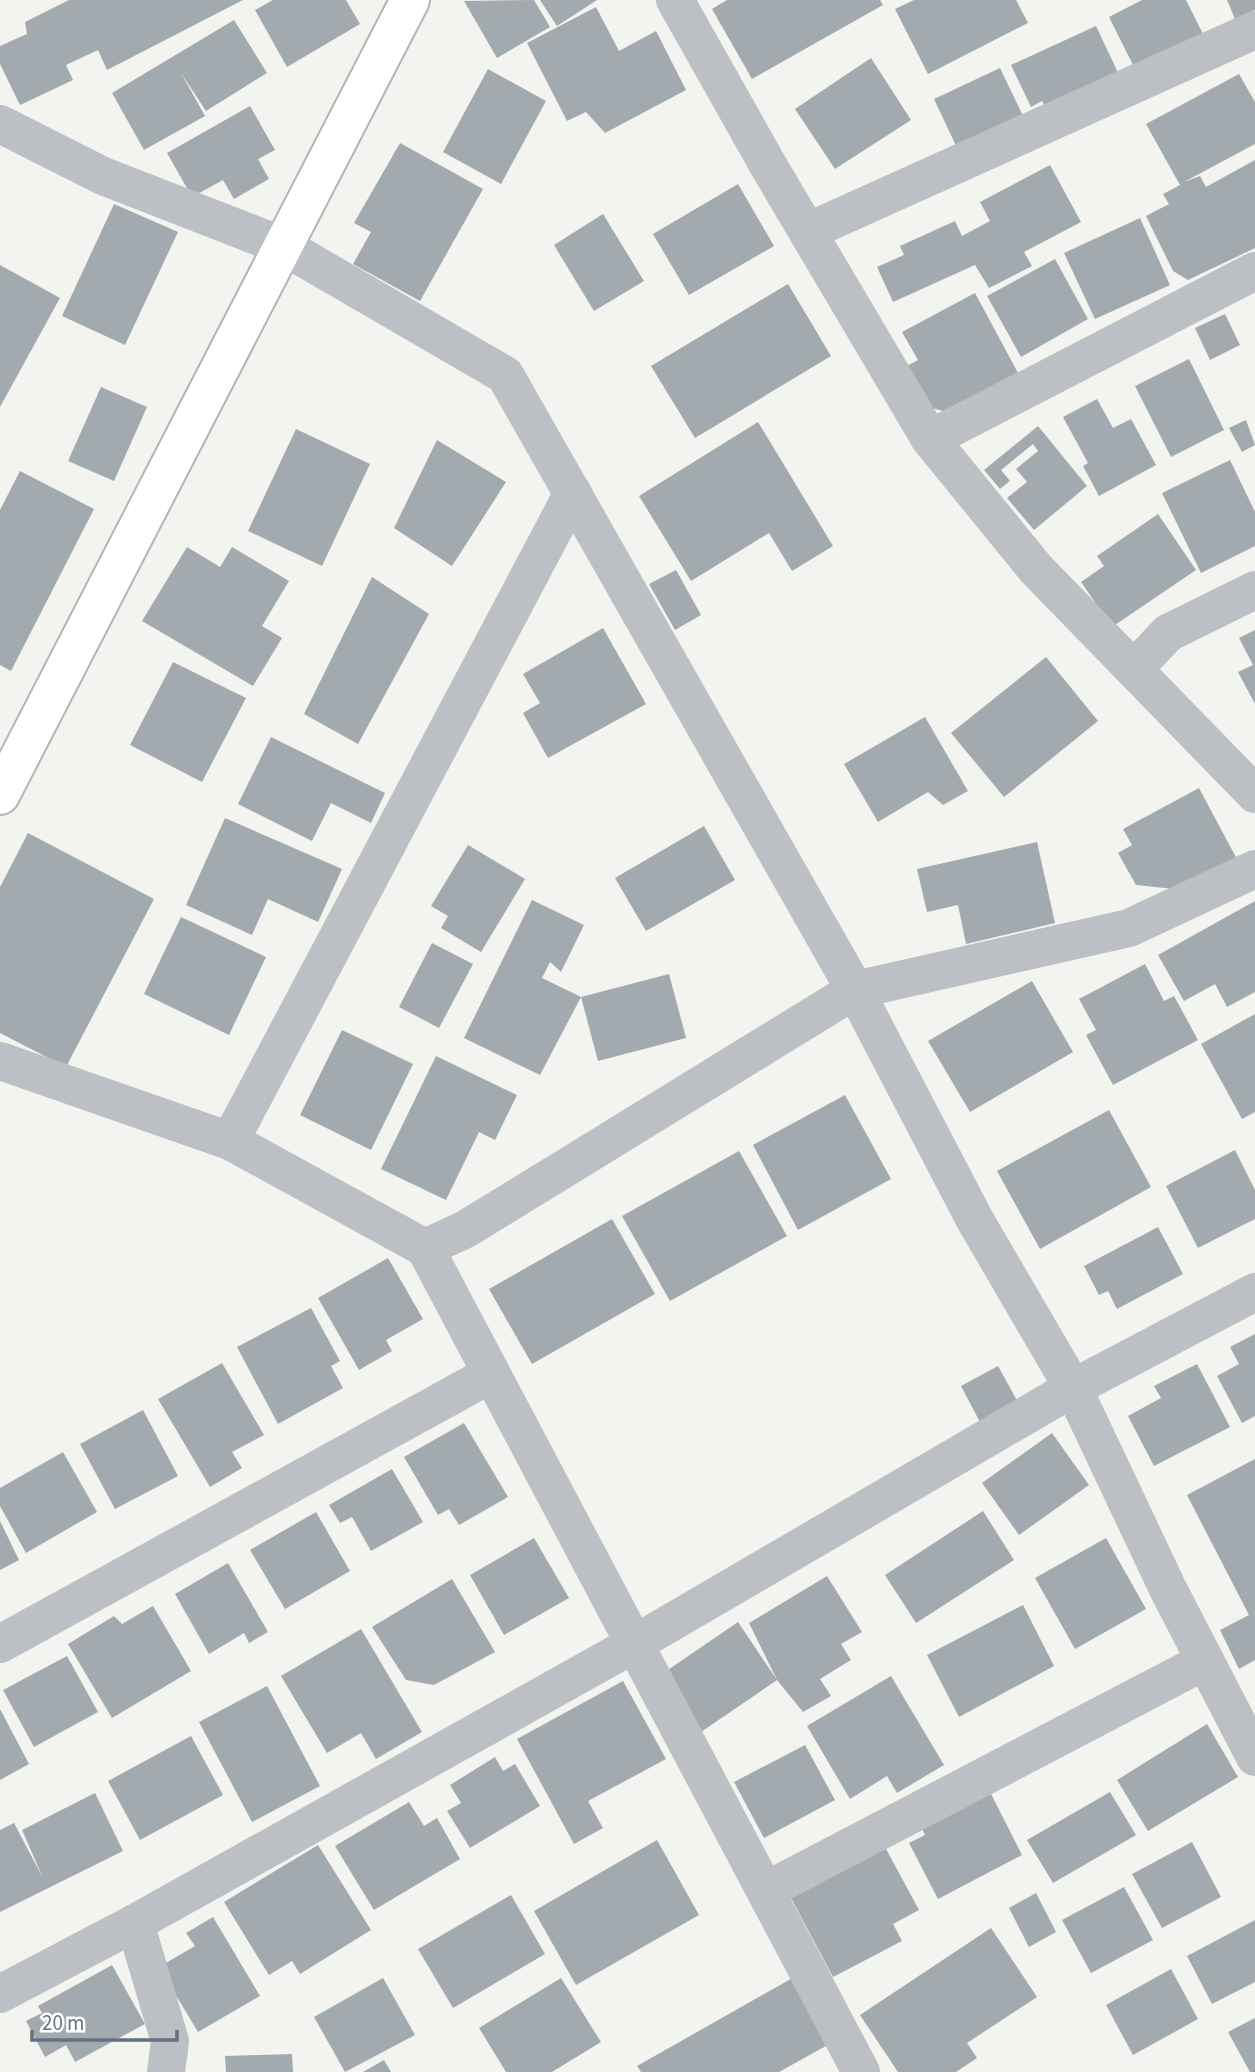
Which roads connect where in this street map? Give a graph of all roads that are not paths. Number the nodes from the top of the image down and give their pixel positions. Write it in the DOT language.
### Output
graph roads {
  1 [pos="410,0"];
  2 [pos="675,0"];
  3 [pos="1255,30"];
  4 [pos="0,124"];
  5 [pos="809,231"];
  6 [pos="283,246"];
  7 [pos="1255,271"];
  8 [pos="930,439"];
  9 [pos="573,493"];
  10 [pos="1255,590"];
  11 [pos="1134,669"];
  12 [pos="1255,794"];
  13 [pos="0,795"];
  14 [pos="1255,869"];
  15 [pos="855,990"];
  16 [pos="0,1061"];
  17 [pos="230,1141"];
  18 [pos="425,1248"];
  19 [pos="1255,1292"];
  20 [pos="491,1374"];
  21 [pos="1073,1388"];
  22 [pos="636,1643"];
  23 [pos="0,1644"];
  24 [pos="1205,1661"];
  25 [pos="1255,1757"];
  26 [pos="767,1890"];
  27 [pos="135,1923"];
  28 [pos="0,1994"];
  29 [pos="166,2072"];
  30 [pos="861,2072"];
  1 -- 6 [label="street"];
  2 -- 5 [label="street"];
  3 -- 5 [label="street"];
  4 -- 6 [label="street"];
  5 -- 8 [label="street"];
  6 -- 9 [label="street"];
  6 -- 13 [label="street"];
  7 -- 8 [label="street"];
  8 -- 11 [label="street"];
  9 -- 15 [label="street"];
  9 -- 17 [label="street"];
  10 -- 11 [label="street"];
  11 -- 12 [label="street"];
  14 -- 15 [label="street"];
  15 -- 18 [label="street"];
  15 -- 21 [label="street"];
  16 -- 17 [label="street"];
  17 -- 18 [label="street"];
  18 -- 20 [label="street"];
  19 -- 21 [label="street"];
  20 -- 22 [label="street"];
  20 -- 23 [label="street"];
  21 -- 22 [label="street"];
  21 -- 24 [label="street"];
  22 -- 26 [label="street"];
  22 -- 27 [label="street"];
  24 -- 25 [label="street"];
  24 -- 26 [label="street"];
  26 -- 30 [label="street"];
  27 -- 28 [label="street"];
  27 -- 29 [label="street"];
}
